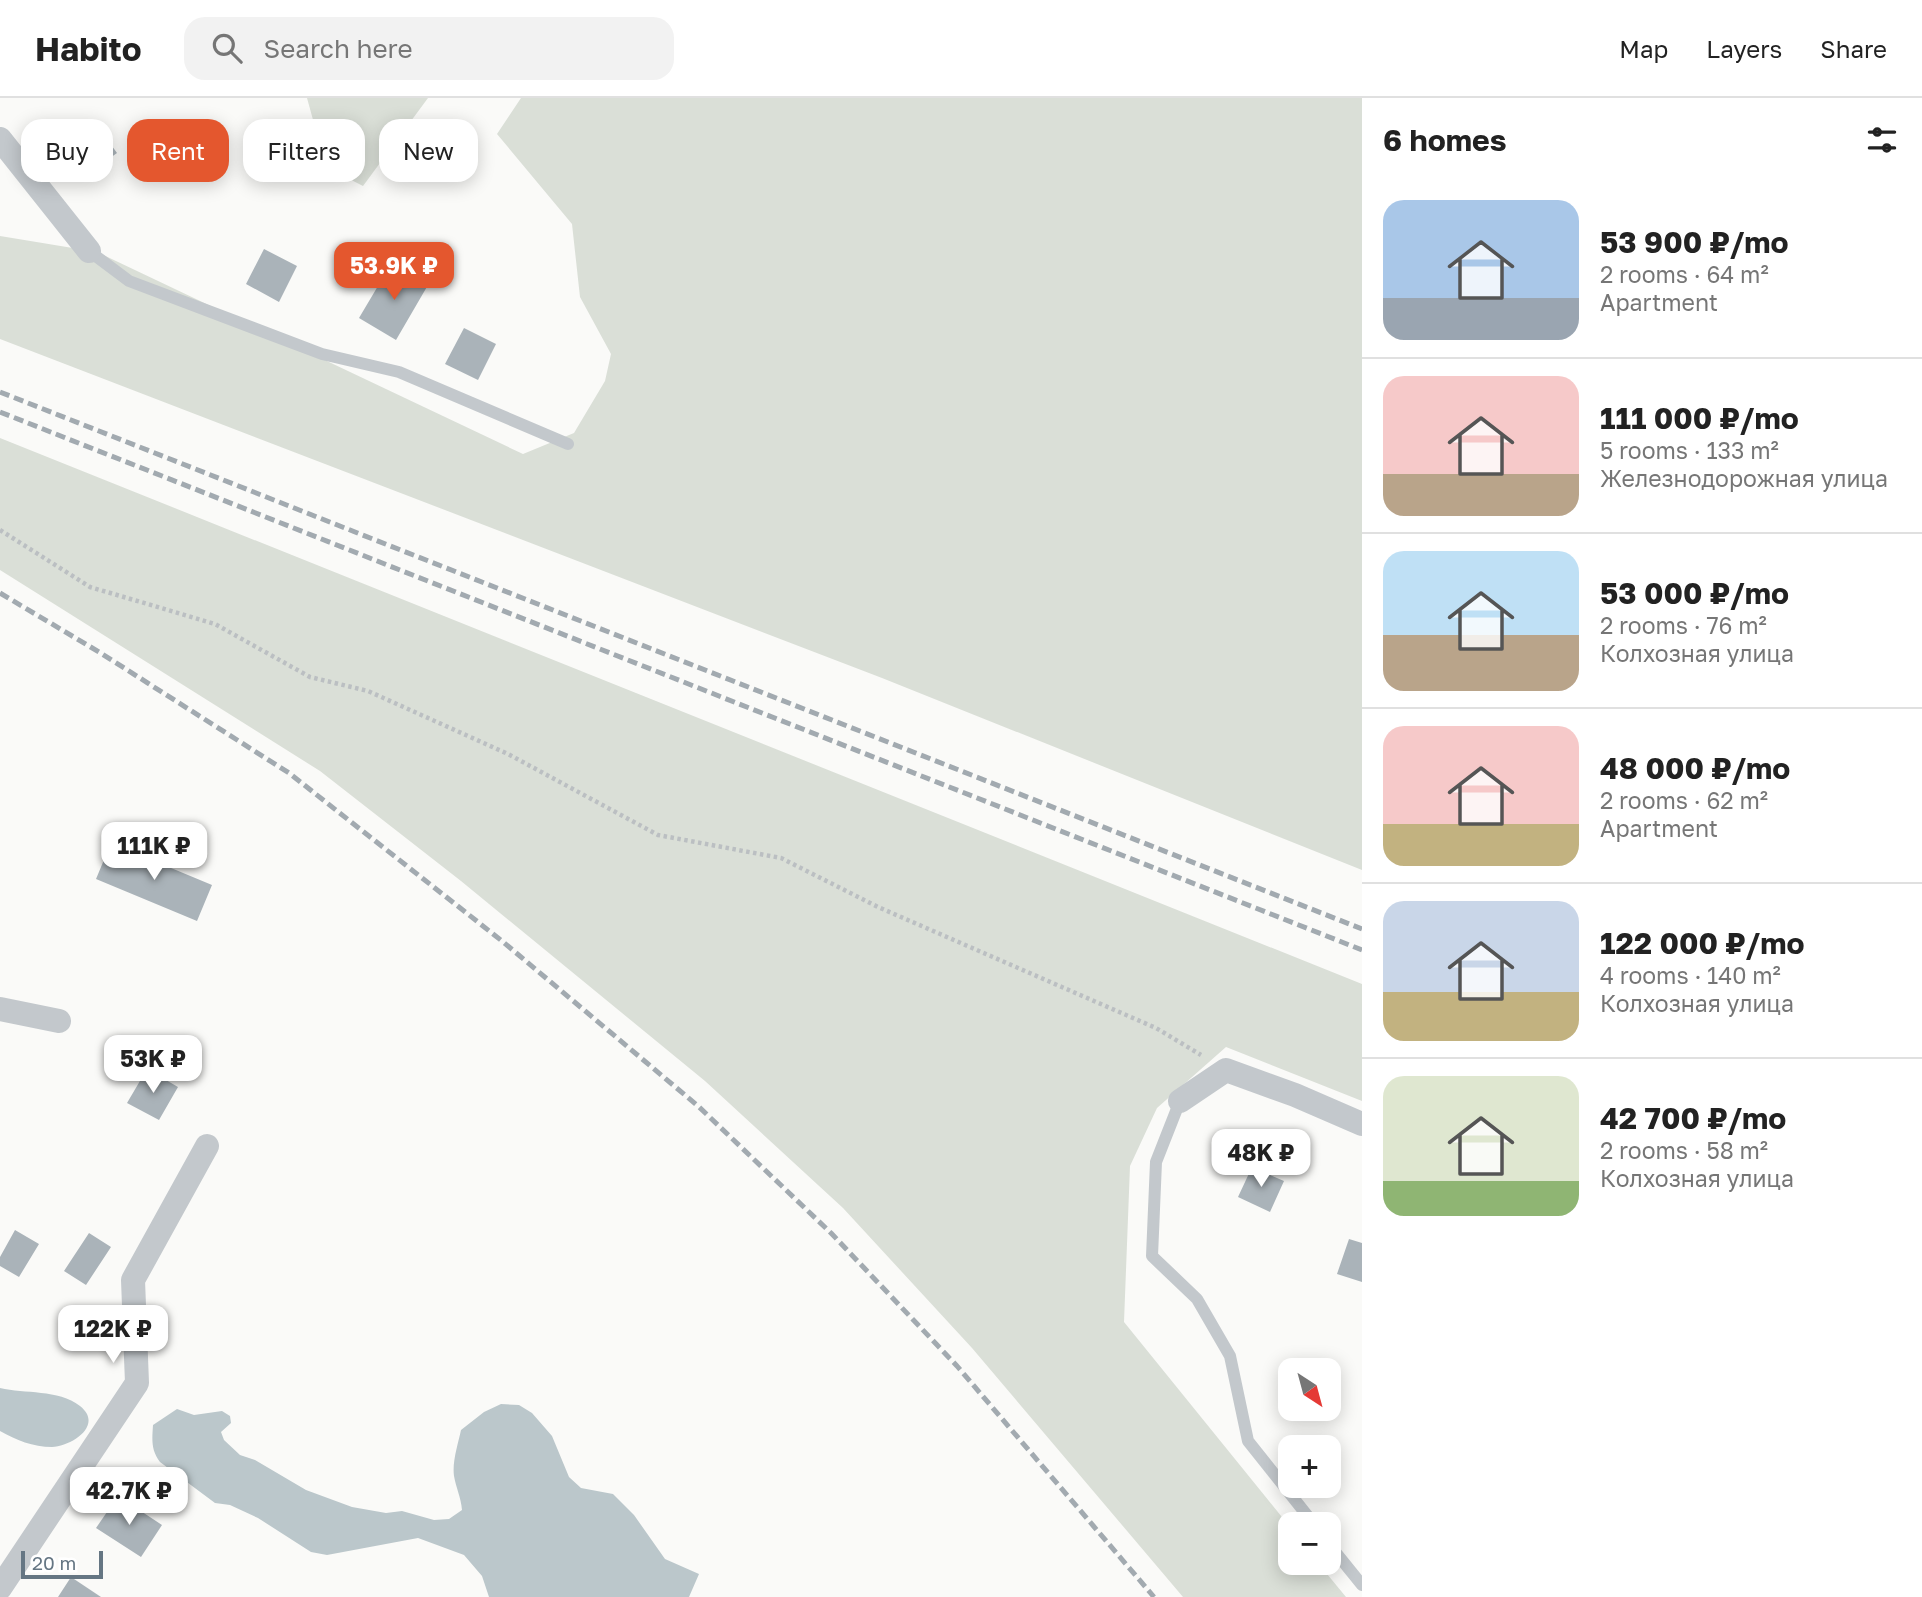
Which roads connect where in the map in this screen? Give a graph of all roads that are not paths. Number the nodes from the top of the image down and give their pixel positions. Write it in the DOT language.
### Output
graph roads {
  1 [pos="0,139"];
  2 [pos="89,251"];
  3 [pos="569,444"];
  4 [pos="0,1009"];
  5 [pos="59,1021"];
  6 [pos="1180,1101"];
  7 [pos="1362,1124"];
  8 [pos="207,1146"];
  9 [pos="1304,1512"];
  10 [pos="1341,1559"];
  11 [pos="1362,1585"];
  12 [pos="0,1588"];
  1 -- 2 [label="street"];
  2 -- 3 [label="lane"];
  4 -- 5 [label="street"];
  6 -- 7 [label="street"];
  6 -- 9 [label="lane"];
  8 -- 12 [label="street"];
  10 -- 11 [label="lane"];
}
